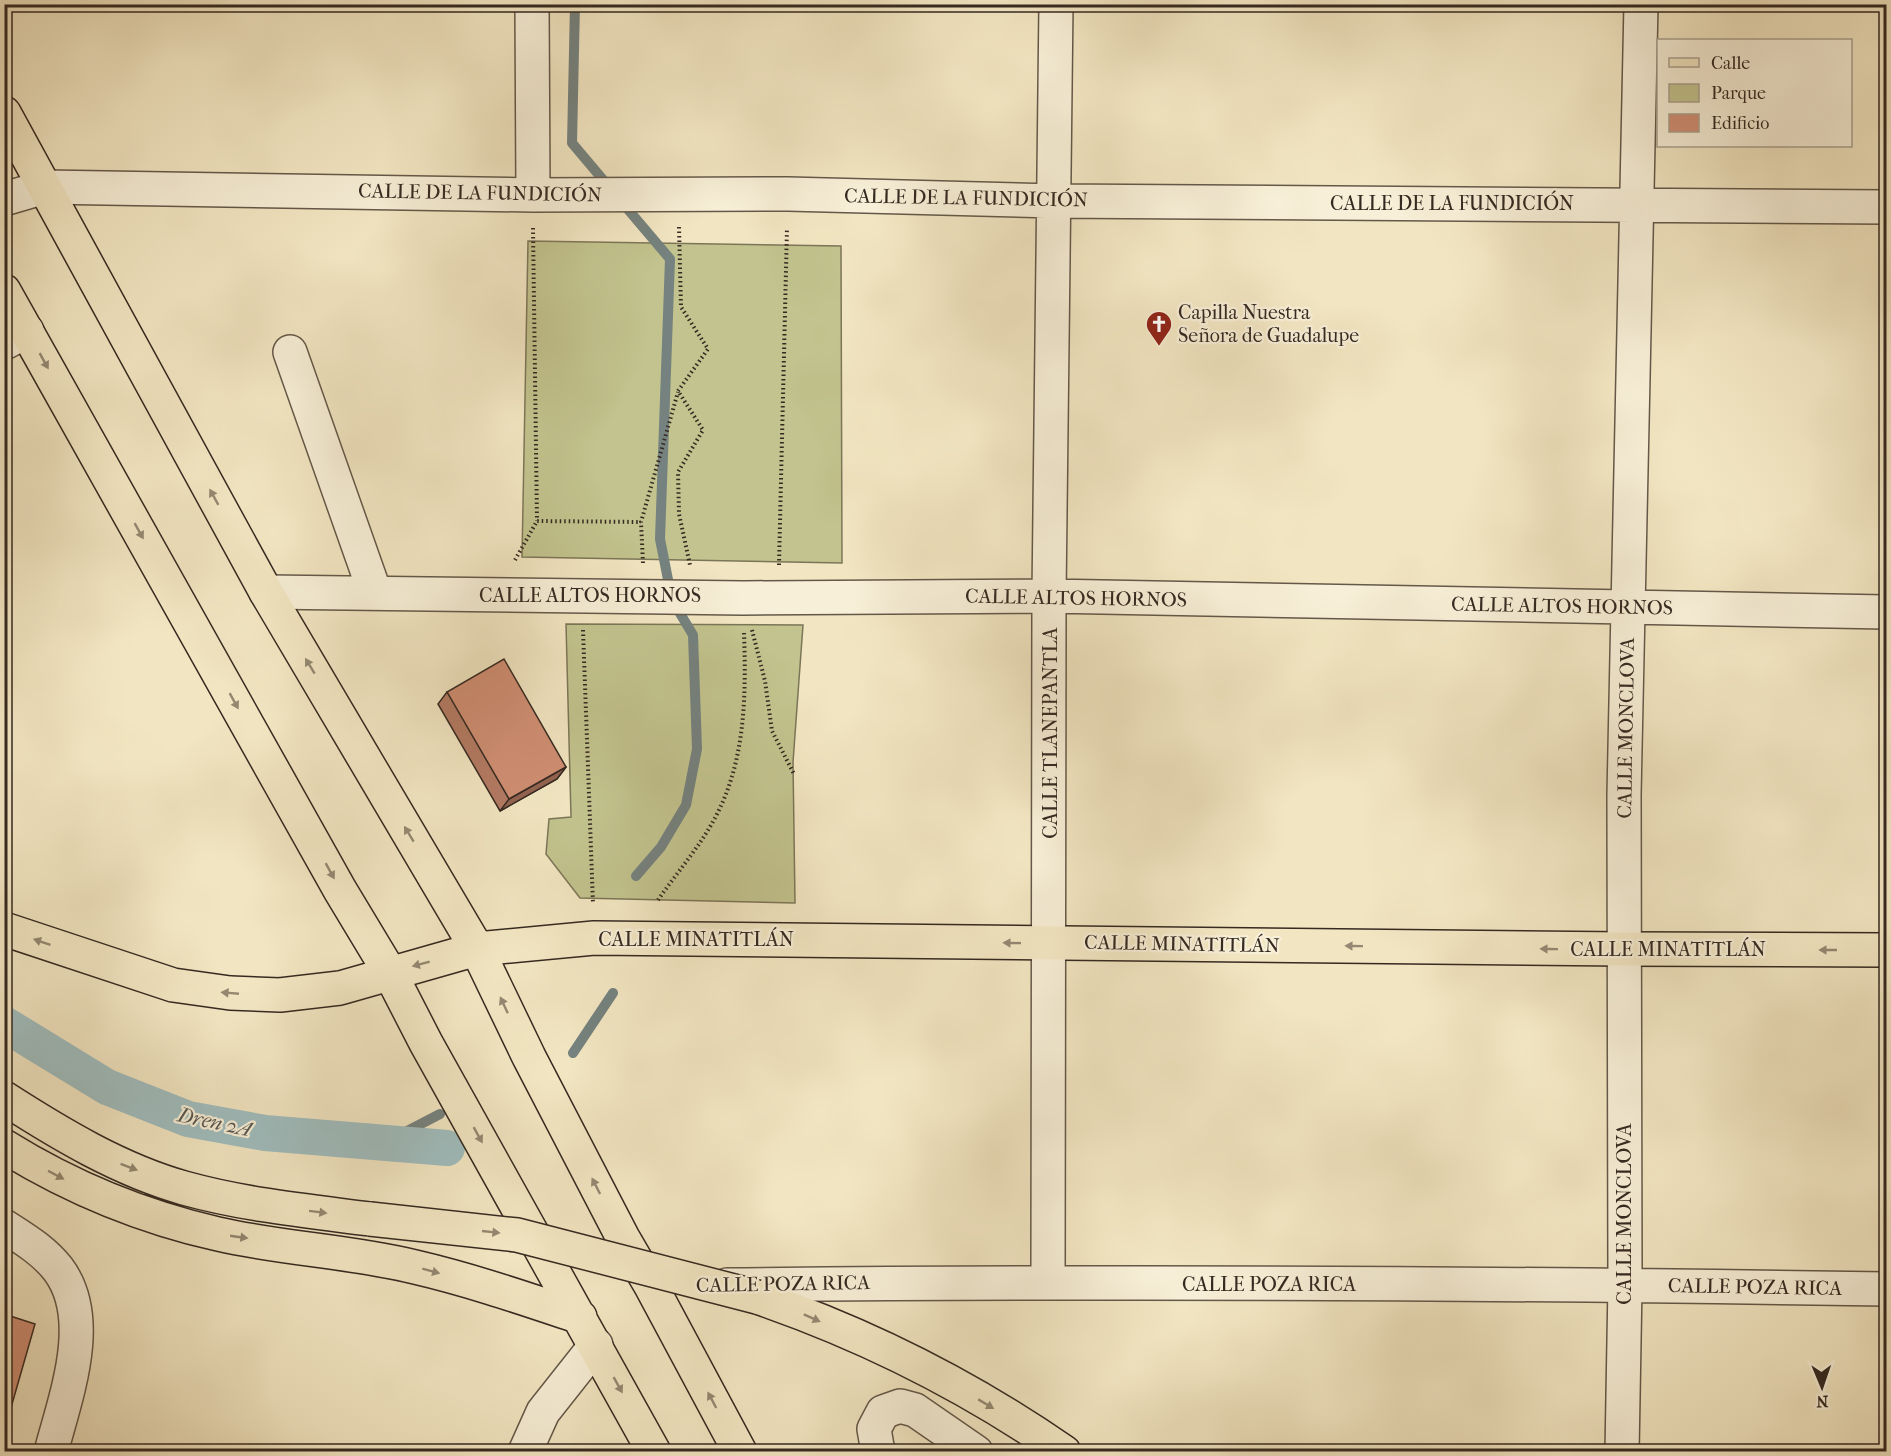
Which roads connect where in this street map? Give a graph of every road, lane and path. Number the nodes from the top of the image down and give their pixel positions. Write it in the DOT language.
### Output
graph roads {
  1 [pos="532,4"];
  2 [pos="1056,4"];
  3 [pos="1641,4"];
  4 [pos="4,113"];
  5 [pos="45,187"];
  6 [pos="788,194"];
  7 [pos="533,195"];
  8 [pos="678,195"];
  9 [pos="4,198"];
  10 [pos="1055,201"];
  11 [pos="1637,204"];
  12 [pos="1887,207"];
  13 [pos="4,291"];
  14 [pos="16,337"];
  15 [pos="290,352"];
  16 [pos="678,391"];
  17 [pos="537,521"];
  18 [pos="641,522"];
  19 [pos="266,592"];
  20 [pos="375,593"];
  21 [pos="495,595"];
  22 [pos="696,595"];
  23 [pos="582,596"];
  24 [pos="1049,596"];
  25 [pos="644,597"];
  26 [pos="743,598"];
  27 [pos="778,598"];
  28 [pos="1629,607"];
  29 [pos="1887,612"];
  30 [pos="794,774"];
  31 [pos="658,900"];
  32 [pos="4,929"];
  33 [pos="594,938"];
  34 [pos="1050,943"];
  35 [pos="477,949"];
  36 [pos="1623,949"];
  37 [pos="1887,950"];
  38 [pos="390,973"];
  39 [pos="4,1098"];
  40 [pos="4,1146"];
  41 [pos="4,1226"];
  42 [pos="1047,1282"];
  43 [pos="1625,1285"];
  44 [pos="651,1286"];
  45 [pos="1887,1289"];
  46 [pos="580,1317"];
  47 [pos="596,1345"];
  48 [pos="51,1452"];
  49 [pos="525,1452"];
  50 [pos="654,1452"];
  51 [pos="740,1452"];
  52 [pos="878,1452"];
  53 [pos="976,1452"];
  54 [pos="1064,1452"];
  55 [pos="1622,1452"];
  1 -- 7 [label="street"];
  2 -- 10 [label="street, CALLE TLANEPANTLA"];
  3 -- 11 [label="street, CALLE MONCLOVA"];
  4 -- 5 [label="main road"];
  5 -- 7 [label="street, CALLE DE LA FUNDICIÓN"];
  5 -- 9 [label="street, CALLE DE LA FUNDICIÓN"];
  19 -- 5 [label="main road, one-way"];
  6 -- 8 [label="street, CALLE DE LA FUNDICIÓN"];
  6 -- 10 [label="street, CALLE DE LA FUNDICIÓN"];
  6 -- 27 [label="path"];
  7 -- 8 [label="street, CALLE DE LA FUNDICIÓN"];
  7 -- 17 [label="path"];
  8 -- 16 [label="path"];
  10 -- 11 [label="street, CALLE DE LA FUNDICIÓN"];
  10 -- 24 [label="street, CALLE TLANEPANTLA"];
  11 -- 12 [label="street, CALLE DE LA FUNDICIÓN"];
  11 -- 28 [label="street, CALLE MONCLOVA"];
  13 -- 14 [label="main road"];
  14 -- 38 [label="main road, one-way"];
  15 -- 20 [label="street"];
  16 -- 18 [label="path"];
  16 -- 22 [label="path"];
  17 -- 18 [label="path"];
  17 -- 21 [label="path"];
  18 -- 25 [label="path"];
  19 -- 20 [label="street, CALLE ALTOS HORNOS"];
  35 -- 19 [label="main road, one-way"];
  20 -- 21 [label="street, CALLE ALTOS HORNOS"];
  21 -- 23 [label="street, CALLE ALTOS HORNOS"];
  22 -- 25 [label="street, CALLE ALTOS HORNOS"];
  22 -- 26 [label="street, CALLE ALTOS HORNOS"];
  23 -- 25 [label="street, CALLE ALTOS HORNOS"];
  23 -- 33 [label="path"];
  24 -- 27 [label="street, CALLE ALTOS HORNOS"];
  24 -- 28 [label="street, CALLE ALTOS HORNOS"];
  24 -- 34 [label="street, CALLE TLANEPANTLA"];
  26 -- 27 [label="street, CALLE ALTOS HORNOS"];
  26 -- 30 [label="path"];
  26 -- 31 [label="path"];
  28 -- 29 [label="street, CALLE ALTOS HORNOS"];
  28 -- 36 [label="street, CALLE MONCLOVA"];
  38 -- 32 [label="main road, CALLE MINATITLÁN, one-way"];
  34 -- 33 [label="main road, CALLE MINATITLÁN, one-way"];
  33 -- 35 [label="main road, CALLE MINATITLÁN"];
  36 -- 34 [label="main road, CALLE MINATITLÁN, one-way"];
  34 -- 42 [label="street, CALLE TLANEPANTLA"];
  35 -- 38 [label="main road, CALLE MINATITLÁN, one-way"];
  44 -- 35 [label="main road, one-way"];
  37 -- 36 [label="main road, CALLE MINATITLÁN, one-way"];
  36 -- 43 [label="street, CALLE MONCLOVA"];
  38 -- 46 [label="main road, one-way"];
  39 -- 54 [label="main road, one-way, bridge"];
  40 -- 46 [label="main road, one-way"];
  41 -- 48 [label="street"];
  42 -- 43 [label="street, CALLE POZA RICA"];
  42 -- 44 [label="street, CALLE POZA RICA"];
  43 -- 45 [label="street, CALLE POZA RICA"];
  43 -- 55 [label="street, CALLE MONCLOVA"];
  51 -- 44 [label="main road, one-way"];
  46 -- 47 [label="main road"];
  47 -- 49 [label="street"];
  47 -- 50 [label="main road, one-way"];
  52 -- 53 [label="street"];
}
